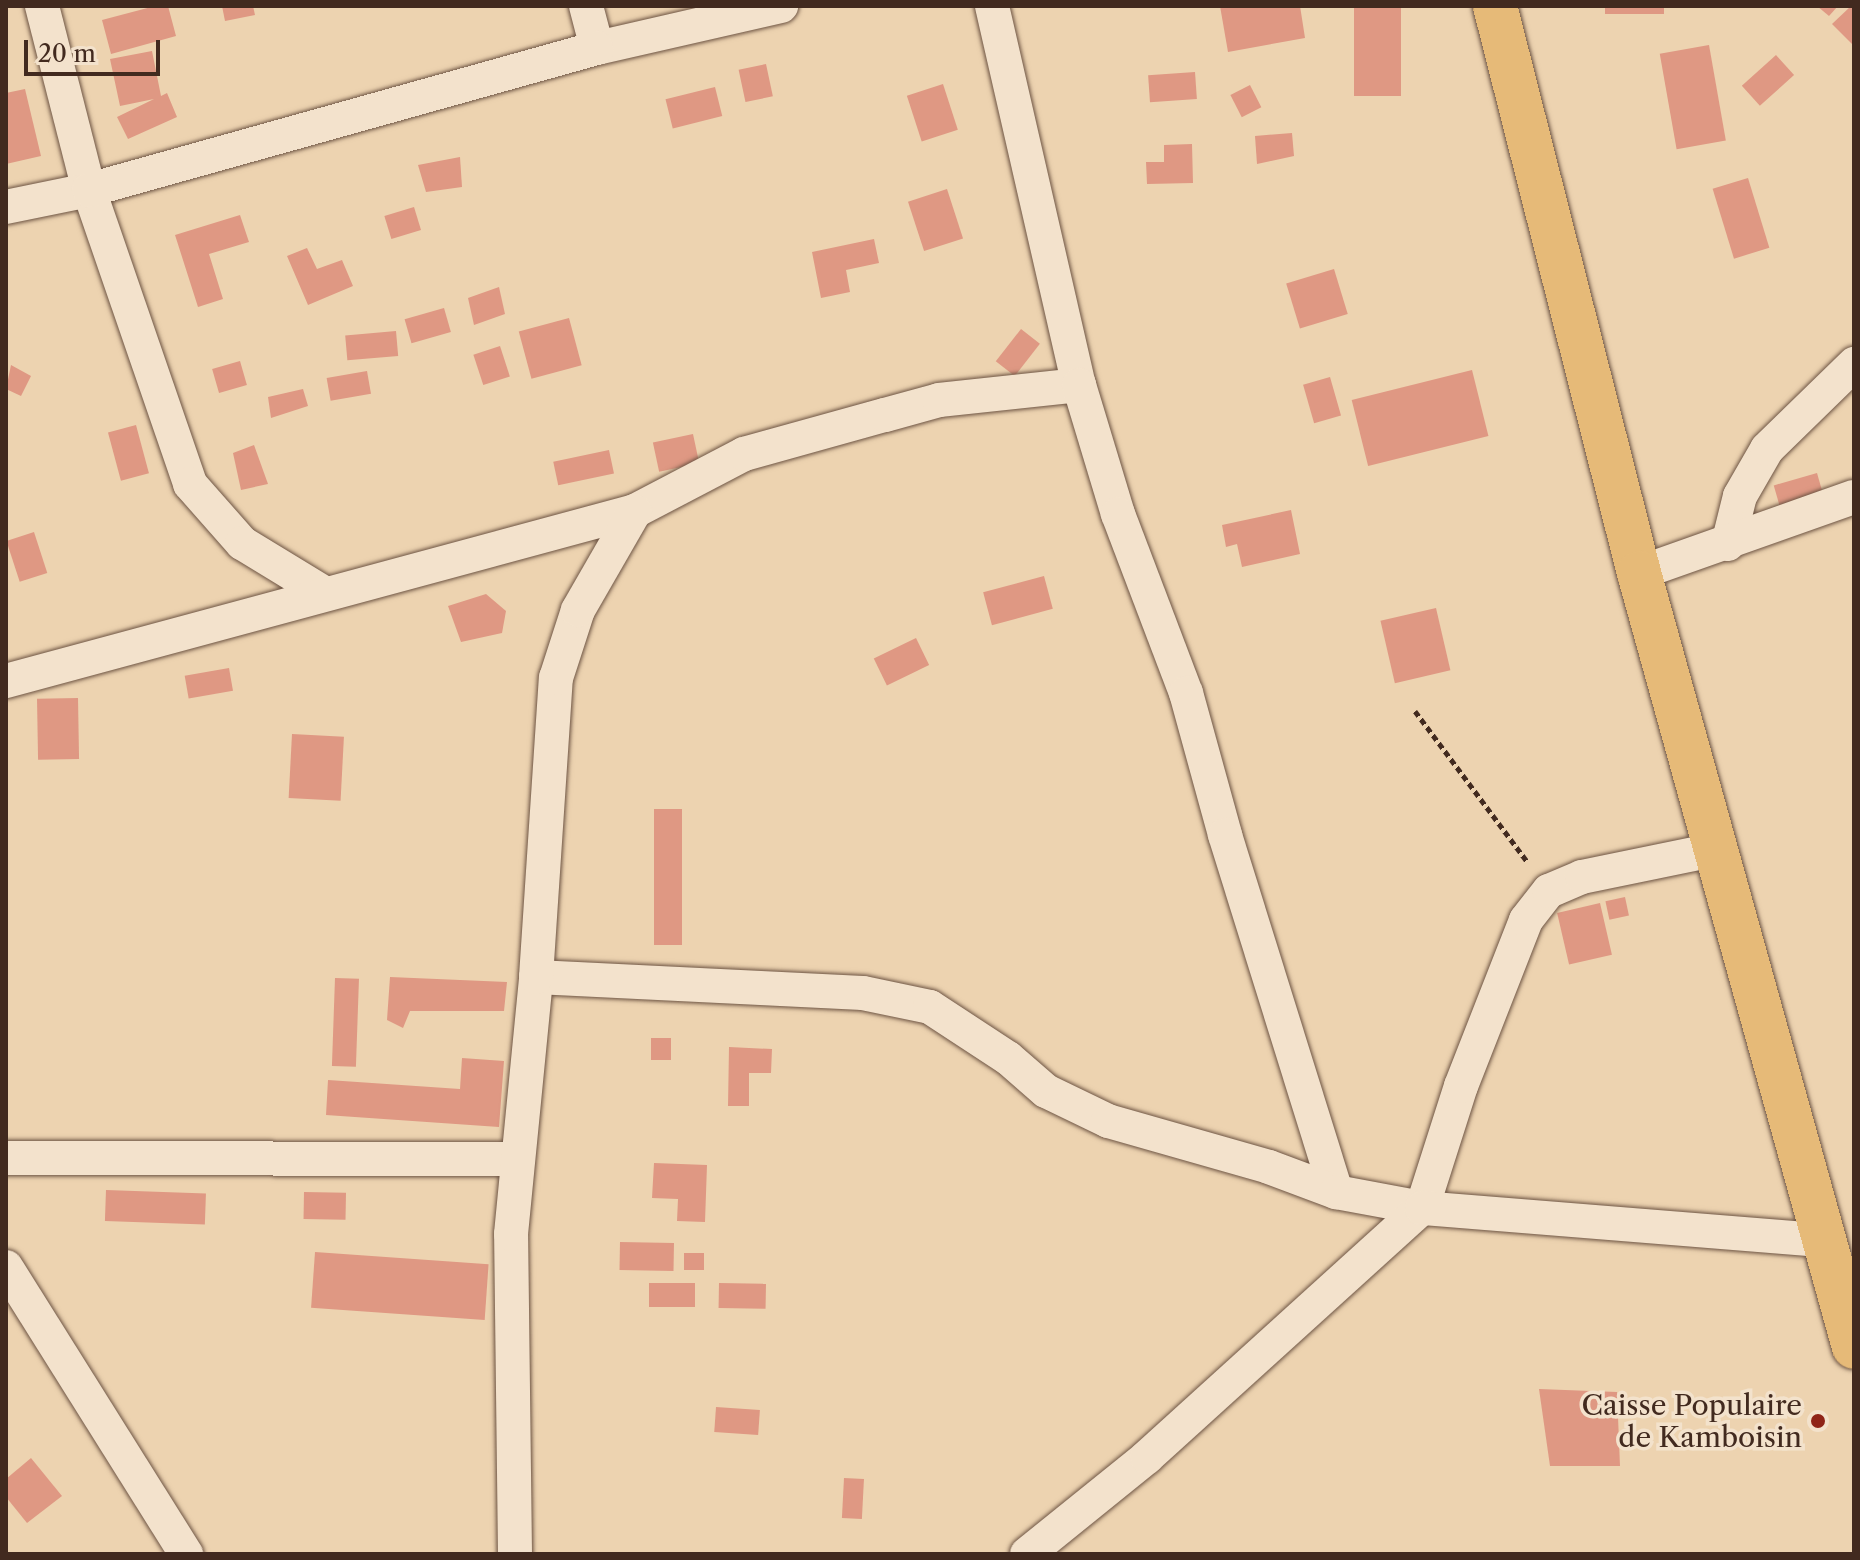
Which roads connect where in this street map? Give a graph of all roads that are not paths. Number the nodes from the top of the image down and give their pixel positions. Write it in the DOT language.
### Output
graph roads {
  1 [pos="42,6"];
  2 [pos="586,6"];
  3 [pos="781,6"];
  4 [pos="992,6"];
  5 [pos="1504,12"];
  6 [pos="597,48"];
  7 [pos="89,190"];
  8 [pos="6,207"];
  9 [pos="1854,364"];
  10 [pos="1079,385"];
  11 [pos="1854,497"];
  12 [pos="635,511"];
  13 [pos="1728,544"];
  14 [pos="1639,573"];
  15 [pos="326,594"];
  16 [pos="6,681"];
  17 [pos="1714,850"];
  18 [pos="536,977"];
  19 [pos="6,1158"];
  20 [pos="518,1159"];
  21 [pos="1336,1192"];
  22 [pos="1422,1208"];
  23 [pos="1823,1240"];
  24 [pos="6,1267"];
  25 [pos="1854,1347"];
  26 [pos="186,1554"];
  27 [pos="515,1554"];
  28 [pos="1027,1554"];
  1 -- 7 [label="street"];
  2 -- 6 [label="street"];
  3 -- 6 [label="street"];
  4 -- 10 [label="street"];
  5 -- 14 [label="main road"];
  6 -- 7 [label="street"];
  7 -- 8 [label="street"];
  7 -- 15 [label="street"];
  9 -- 13 [label="street"];
  10 -- 12 [label="street"];
  10 -- 21 [label="street"];
  11 -- 13 [label="street"];
  12 -- 15 [label="street"];
  12 -- 18 [label="street"];
  13 -- 14 [label="street"];
  14 -- 17 [label="main road"];
  15 -- 16 [label="street"];
  17 -- 22 [label="street"];
  17 -- 23 [label="main road"];
  18 -- 20 [label="street"];
  18 -- 21 [label="street"];
  19 -- 20 [label="street"];
  20 -- 27 [label="street"];
  21 -- 22 [label="street"];
  22 -- 23 [label="street"];
  22 -- 28 [label="street"];
  23 -- 25 [label="main road"];
  24 -- 26 [label="street"];
}
